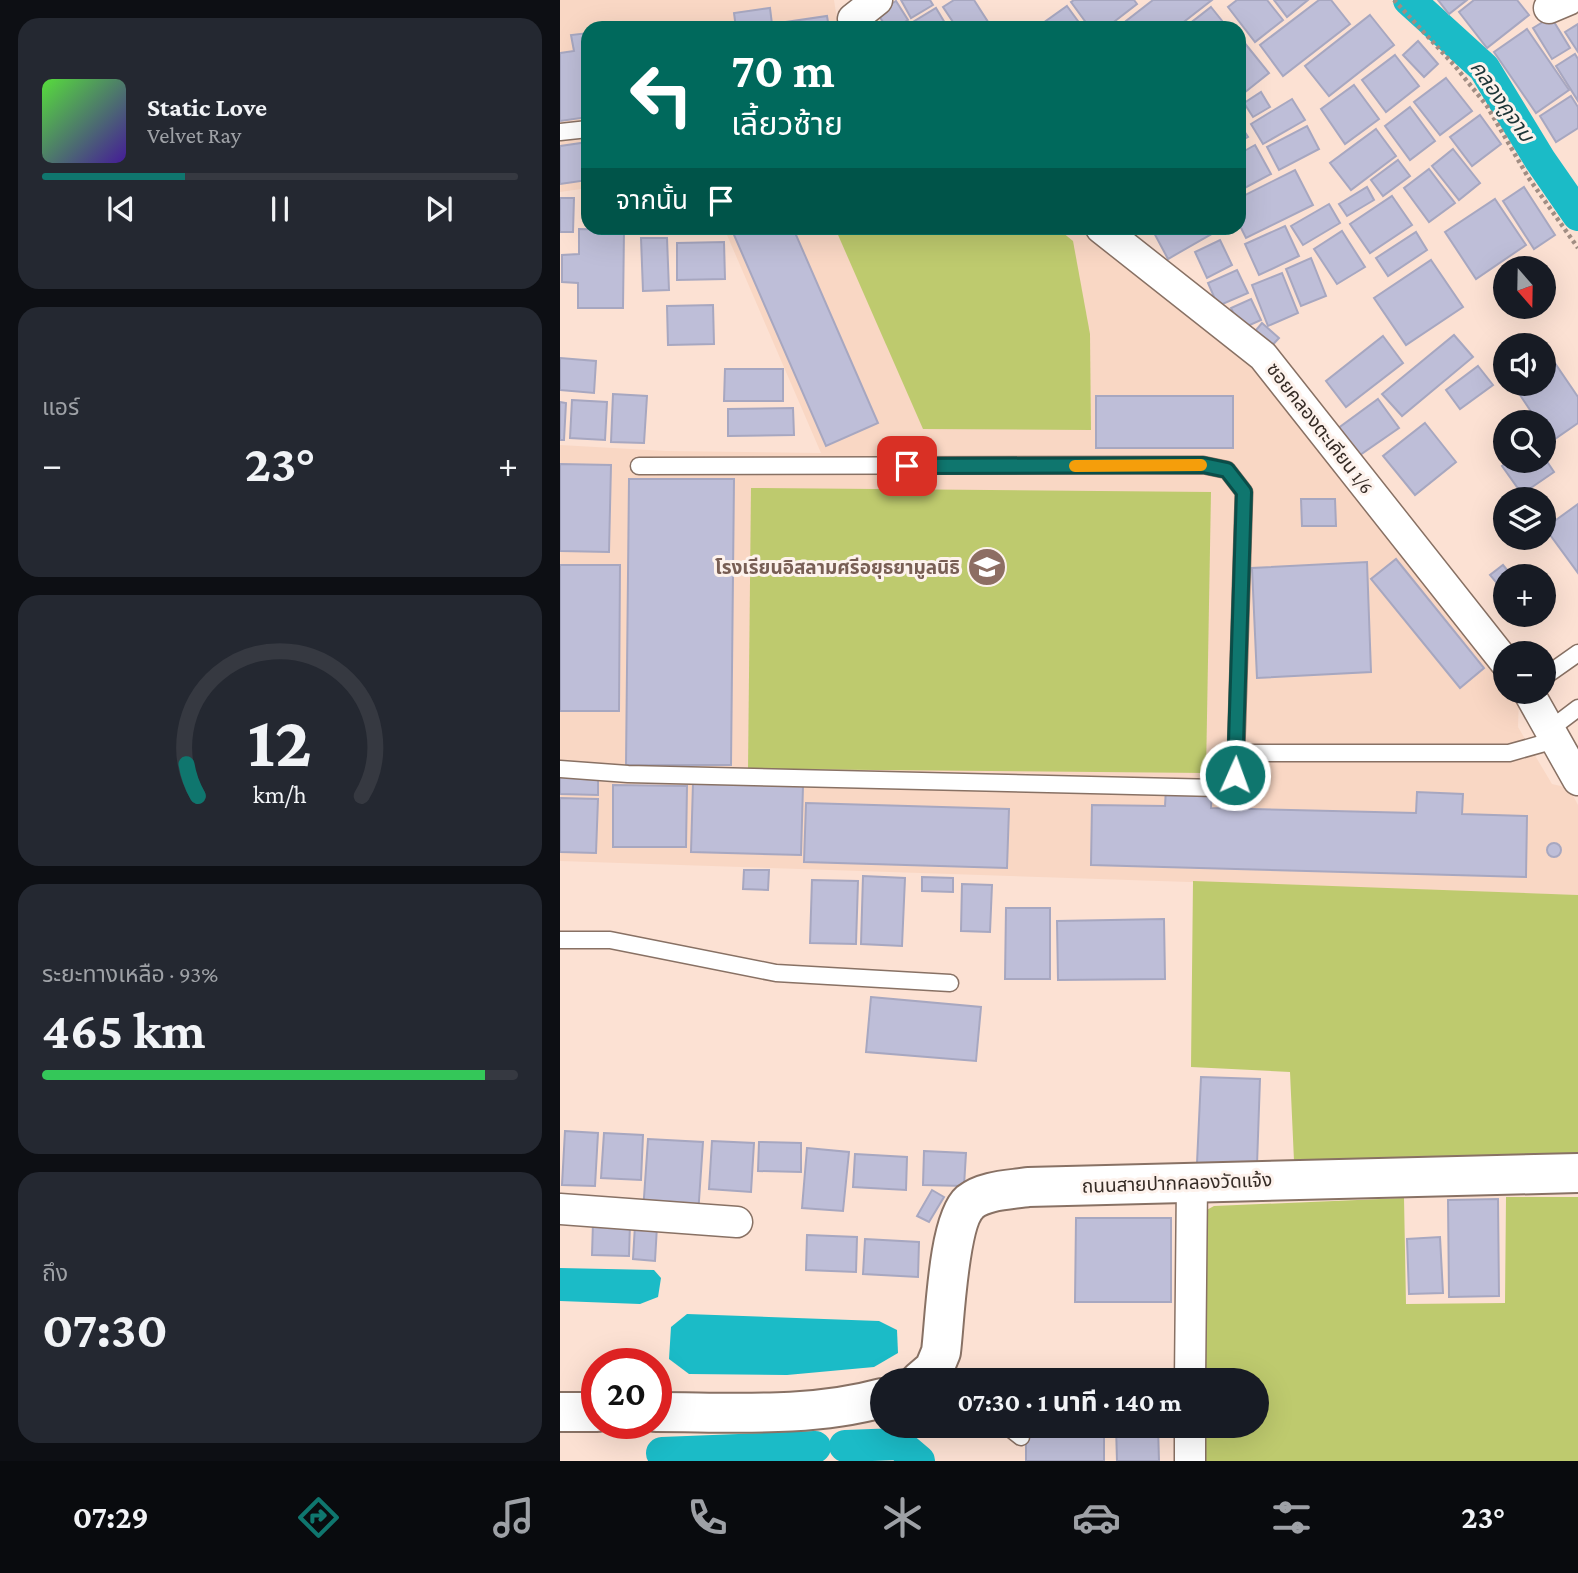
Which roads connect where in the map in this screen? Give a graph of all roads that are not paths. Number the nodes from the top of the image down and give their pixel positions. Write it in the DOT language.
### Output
graph roads {
  1 [pos="877,0"];
  2 [pos="858,21"];
  3 [pos="581,130"];
  4 [pos="560,132"];
  5 [pos="1110,235"];
  6 [pos="639,466"];
  7 [pos="1493,647"];
  8 [pos="1578,653"];
  9 [pos="1556,669"];
  10 [pos="1535,704"];
  11 [pos="1578,708"];
  12 [pos="1552,735"];
  13 [pos="1236,753"];
  14 [pos="560,768"];
  15 [pos="1578,780"];
  16 [pos="560,940"];
  17 [pos="950,983"];
  18 [pos="1578,1173"];
  19 [pos="1192,1182"];
  20 [pos="560,1209"];
  21 [pos="737,1222"];
  22 [pos="937,1368"];
  23 [pos="1190,1368"];
  24 [pos="870,1401"];
  25 [pos="560,1412"];
  26 [pos="581,1412"];
  27 [pos="672,1412"];
  28 [pos="1190,1438"];
  29 [pos="1189,1461"];
  1 -- 2 [label="street"];
  3 -- 4 [label="lane"];
  5 -- 7 [label="street, ซอยคลองตะเคียน 1/6"];
  6 -- 13 [label="lane"];
  8 -- 9 [label="lane"];
  10 -- 12 [label="street"];
  11 -- 12 [label="lane"];
  12 -- 13 [label="lane"];
  12 -- 15 [label="street"];
  13 -- 14 [label="lane"];
  16 -- 17 [label="lane"];
  18 -- 19 [label="street, ถนนสายปากคลองวัดแจ้ง"];
  19 -- 22 [label="street, ถนนสายปากคลองวัดแจ้ง"];
  19 -- 23 [label="street"];
  20 -- 21 [label="street"];
  24 -- 27 [label="street"];
  25 -- 26 [label="street"];
  28 -- 29 [label="street"];
}
